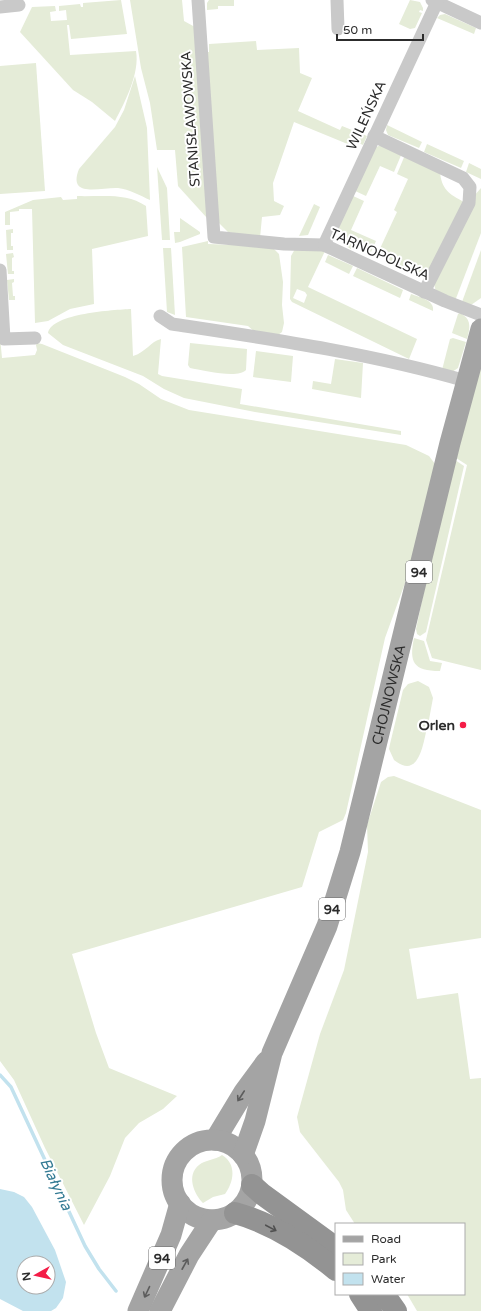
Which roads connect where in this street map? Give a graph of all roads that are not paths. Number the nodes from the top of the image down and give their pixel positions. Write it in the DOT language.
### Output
graph roads {
  1 [pos="198,0"];
  2 [pos="337,0"];
  3 [pos="436,1"];
  4 [pos="19,5"];
  5 [pos="0,7"];
  6 [pos="481,23"];
  7 [pos="338,29"];
  8 [pos="374,136"];
  9 [pos="214,237"];
  10 [pos="324,245"];
  11 [pos="0,270"];
  12 [pos="0,273"];
  13 [pos="424,292"];
  14 [pos="481,315"];
  15 [pos="160,316"];
  16 [pos="481,329"];
  17 [pos="35,338"];
  18 [pos="466,381"];
  19 [pos="272,1053"];
  20 [pos="215,1140"];
  21 [pos="244,1155"];
  22 [pos="252,1184"];
  23 [pos="180,1203"];
  24 [pos="235,1213"];
  25 [pos="212,1220"];
  26 [pos="335,1247"];
  27 [pos="335,1269"];
  28 [pos="361,1295"];
  29 [pos="385,1295"];
  30 [pos="138,1311"];
  31 [pos="160,1311"];
  32 [pos="371,1311"];
  33 [pos="396,1311"];
  1 -- 9 [label="street, STANISŁAWOWSKA"];
  2 -- 7 [label="street"];
  3 -- 6 [label="street"];
  3 -- 8 [label="street, WILEŃSKA"];
  4 -- 5 [label="street"];
  8 -- 10 [label="street, WILEŃSKA"];
  8 -- 13 [label="street"];
  9 -- 10 [label="street, TARNOPOLSKA"];
  10 -- 13 [label="street, TARNOPOLSKA"];
  11 -- 12 [label="street"];
  12 -- 17 [label="street"];
  13 -- 14 [label="street, TARNOPOLSKA"];
  15 -- 18 [label="street"];
  16 -- 18 [label="main road, CHOJNOWSKA / 94"];
  18 -- 19 [label="main road, CHOJNOWSKA / 94"];
  19 -- 20 [label="main road, CHOJNOWSKA / 94, one-way"];
  19 -- 21 [label="main road, CHOJNOWSKA / 94"];
  20 -- 21 [label="main road"];
  20 -- 23 [label="main road"];
  21 -- 22 [label="main road"];
  22 -- 24 [label="main road"];
  22 -- 26 [label="highway"];
  23 -- 25 [label="main road"];
  23 -- 30 [label="main road, 94, one-way"];
  24 -- 25 [label="main road"];
  24 -- 27 [label="highway, one-way"];
  31 -- 25 [label="main road, 94, one-way"];
  28 -- 32 [label="highway"];
  29 -- 33 [label="highway"];
}
